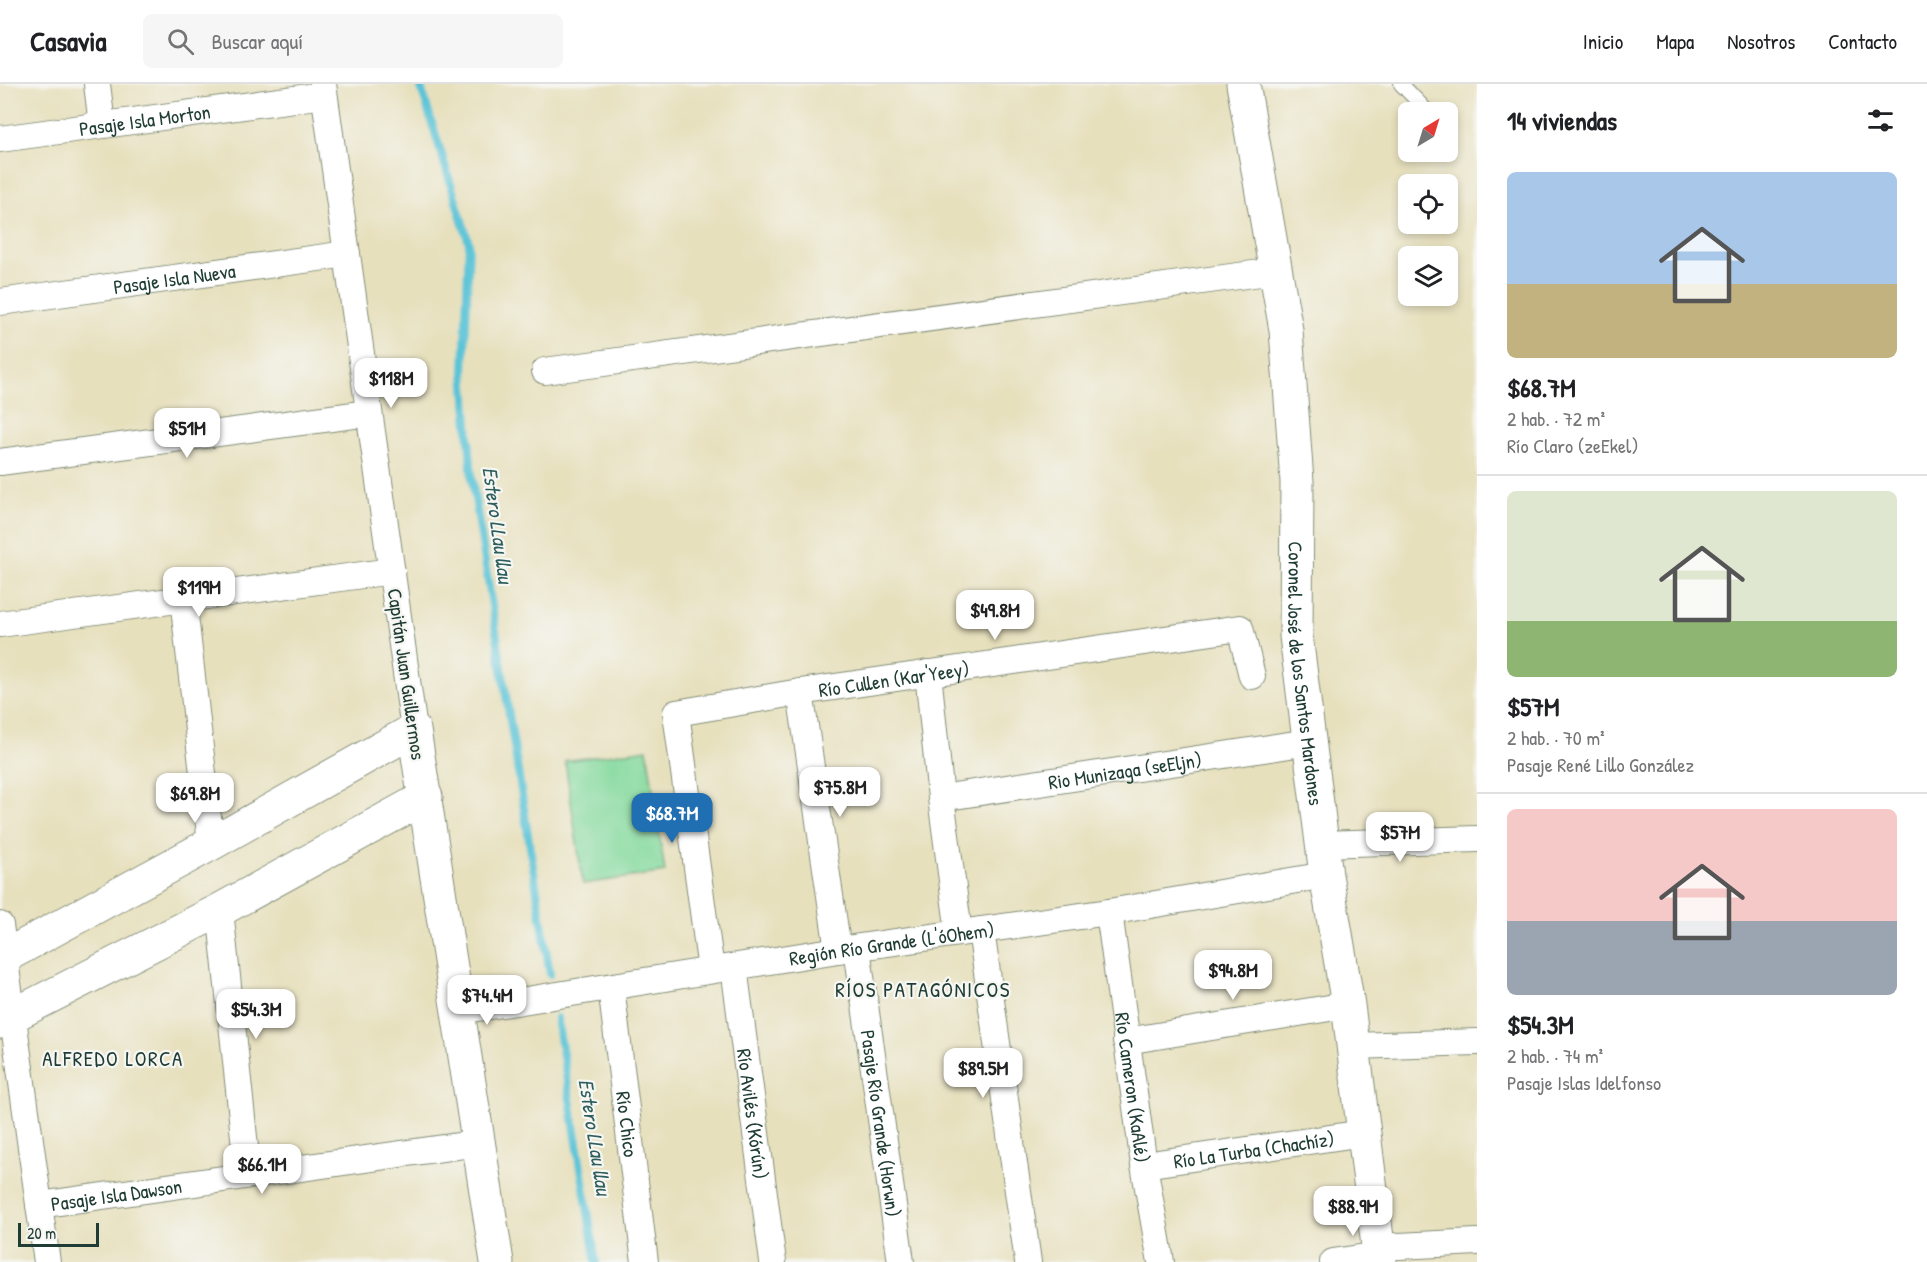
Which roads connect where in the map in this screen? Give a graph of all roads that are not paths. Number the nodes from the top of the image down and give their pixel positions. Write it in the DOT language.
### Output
graph roads {
  1 [pos="97,84"];
  2 [pos="1242,84"];
  3 [pos="1401,84"];
  4 [pos="324,89"];
  5 [pos="1418,102"];
  6 [pos="102,125"];
  7 [pos="0,139"];
  8 [pos="347,254"];
  9 [pos="1275,271"];
  10 [pos="0,302"];
  11 [pos="545,371"];
  12 [pos="369,413"];
  13 [pos="0,462"];
  14 [pos="392,571"];
  15 [pos="183,598"];
  16 [pos="0,624"];
  17 [pos="928,673"];
  18 [pos="1252,676"];
  19 [pos="800,692"];
  20 [pos="676,713"];
  21 [pos="414,730"];
  22 [pos="1309,742"];
  23 [pos="426,797"];
  24 [pos="940,798"];
  25 [pos="1477,839"];
  26 [pos="211,844"];
  27 [pos="1324,860"];
  28 [pos="220,910"];
  29 [pos="1108,912"];
  30 [pos="970,931"];
  31 [pos="1,947"];
  32 [pos="848,949"];
  33 [pos="723,968"];
  34 [pos="611,987"];
  35 [pos="1348,1005"];
  36 [pos="459,1011"];
  37 [pos="6,1019"];
  38 [pos="1126,1041"];
  39 [pos="1477,1042"];
  40 [pos="1353,1046"];
  41 [pos="1364,1133"];
  42 [pos="479,1143"];
  43 [pos="1144,1165"];
  44 [pos="248,1175"];
  45 [pos="39,1205"];
  46 [pos="1477,1242"];
  47 [pos="1379,1255"];
  48 [pos="1021,1261"];
  49 [pos="47,1262"];
  50 [pos="497,1262"];
  51 [pos="645,1262"];
  52 [pos="773,1262"];
  53 [pos="901,1262"];
  54 [pos="1161,1262"];
  55 [pos="1333,1262"];
  1 -- 6 [label="street"];
  2 -- 9 [label="street, Coronel José de los Santos Mardones"];
  3 -- 5 [label="lane"];
  4 -- 6 [label="street, Pasaje Isla Morton"];
  4 -- 8 [label="street, Capitán Juan Guillermos"];
  6 -- 7 [label="street, Pasaje Isla Morton"];
  8 -- 10 [label="street, Pasaje Isla Nueva"];
  8 -- 12 [label="street, Capitán Juan Guillermos"];
  9 -- 11 [label="street"];
  9 -- 22 [label="street, Coronel José de los Santos Mardones"];
  12 -- 13 [label="street"];
  12 -- 14 [label="street, Capitán Juan Guillermos"];
  14 -- 15 [label="street"];
  14 -- 21 [label="street, Capitán Juan Guillermos"];
  15 -- 16 [label="street"];
  15 -- 26 [label="street"];
  17 -- 18 [label="street, Río Cullen (Kar'Yeey)"];
  17 -- 19 [label="street, Río Cullen (Kar'Yeey)"];
  17 -- 24 [label="street"];
  19 -- 20 [label="street, Río Cullen (Kar'Yeey)"];
  19 -- 32 [label="street, Pasaje Río Grande (Horwn)"];
  20 -- 33 [label="street, Río Avilés (Kórún)"];
  21 -- 23 [label="street, Capitán Juan Guillermos"];
  21 -- 26 [label="street"];
  22 -- 24 [label="street, Rio Munizaga (seEljn)"];
  22 -- 27 [label="street, Coronel José de los Santos Mardones"];
  23 -- 28 [label="street"];
  23 -- 36 [label="street, Capitán Juan Guillermos"];
  24 -- 30 [label="street"];
  25 -- 27 [label="street, Región Río Grande (L'óOhem)"];
  26 -- 31 [label="street"];
  27 -- 29 [label="street, Región Río Grande (L'óOhem)"];
  27 -- 35 [label="street, Coronel José de los Santos Mardones"];
  28 -- 37 [label="street"];
  28 -- 44 [label="street"];
  29 -- 30 [label="street, Región Río Grande (L'óOhem)"];
  29 -- 38 [label="street, Río Cameron (KaAlé)"];
  30 -- 32 [label="street, Región Río Grande (L'óOhem)"];
  30 -- 48 [label="street"];
  31 -- 37 [label="street"];
  32 -- 33 [label="street, Región Río Grande (L'óOhem)"];
  32 -- 53 [label="street, Pasaje Río Grande (Horwn)"];
  33 -- 34 [label="street, Región Río Grande (L'óOhem)"];
  33 -- 52 [label="street, Río Avilés (Kórún)"];
  34 -- 36 [label="street, Región Río Grande (L'óOhem)"];
  34 -- 51 [label="street, Río Chico"];
  35 -- 38 [label="street"];
  35 -- 40 [label="street, Coronel José de los Santos Mardones"];
  36 -- 42 [label="street, Capitán Juan Guillermos"];
  37 -- 45 [label="street"];
  38 -- 43 [label="street, Río Cameron (KaAlé)"];
  39 -- 40 [label="street"];
  40 -- 41 [label="street, Coronel José de los Santos Mardones"];
  41 -- 43 [label="street, Río La Turba (Chachíz)"];
  41 -- 47 [label="street, Coronel José de los Santos Mardones"];
  42 -- 44 [label="street, Pasaje Isla Dawson"];
  42 -- 50 [label="street, Capitán Juan Guillermos"];
  43 -- 54 [label="street, Río Cameron (KaAlé)"];
  44 -- 45 [label="street, Pasaje Isla Dawson"];
  45 -- 49 [label="street"];
  46 -- 47 [label="street"];
  47 -- 55 [label="street"];
}
